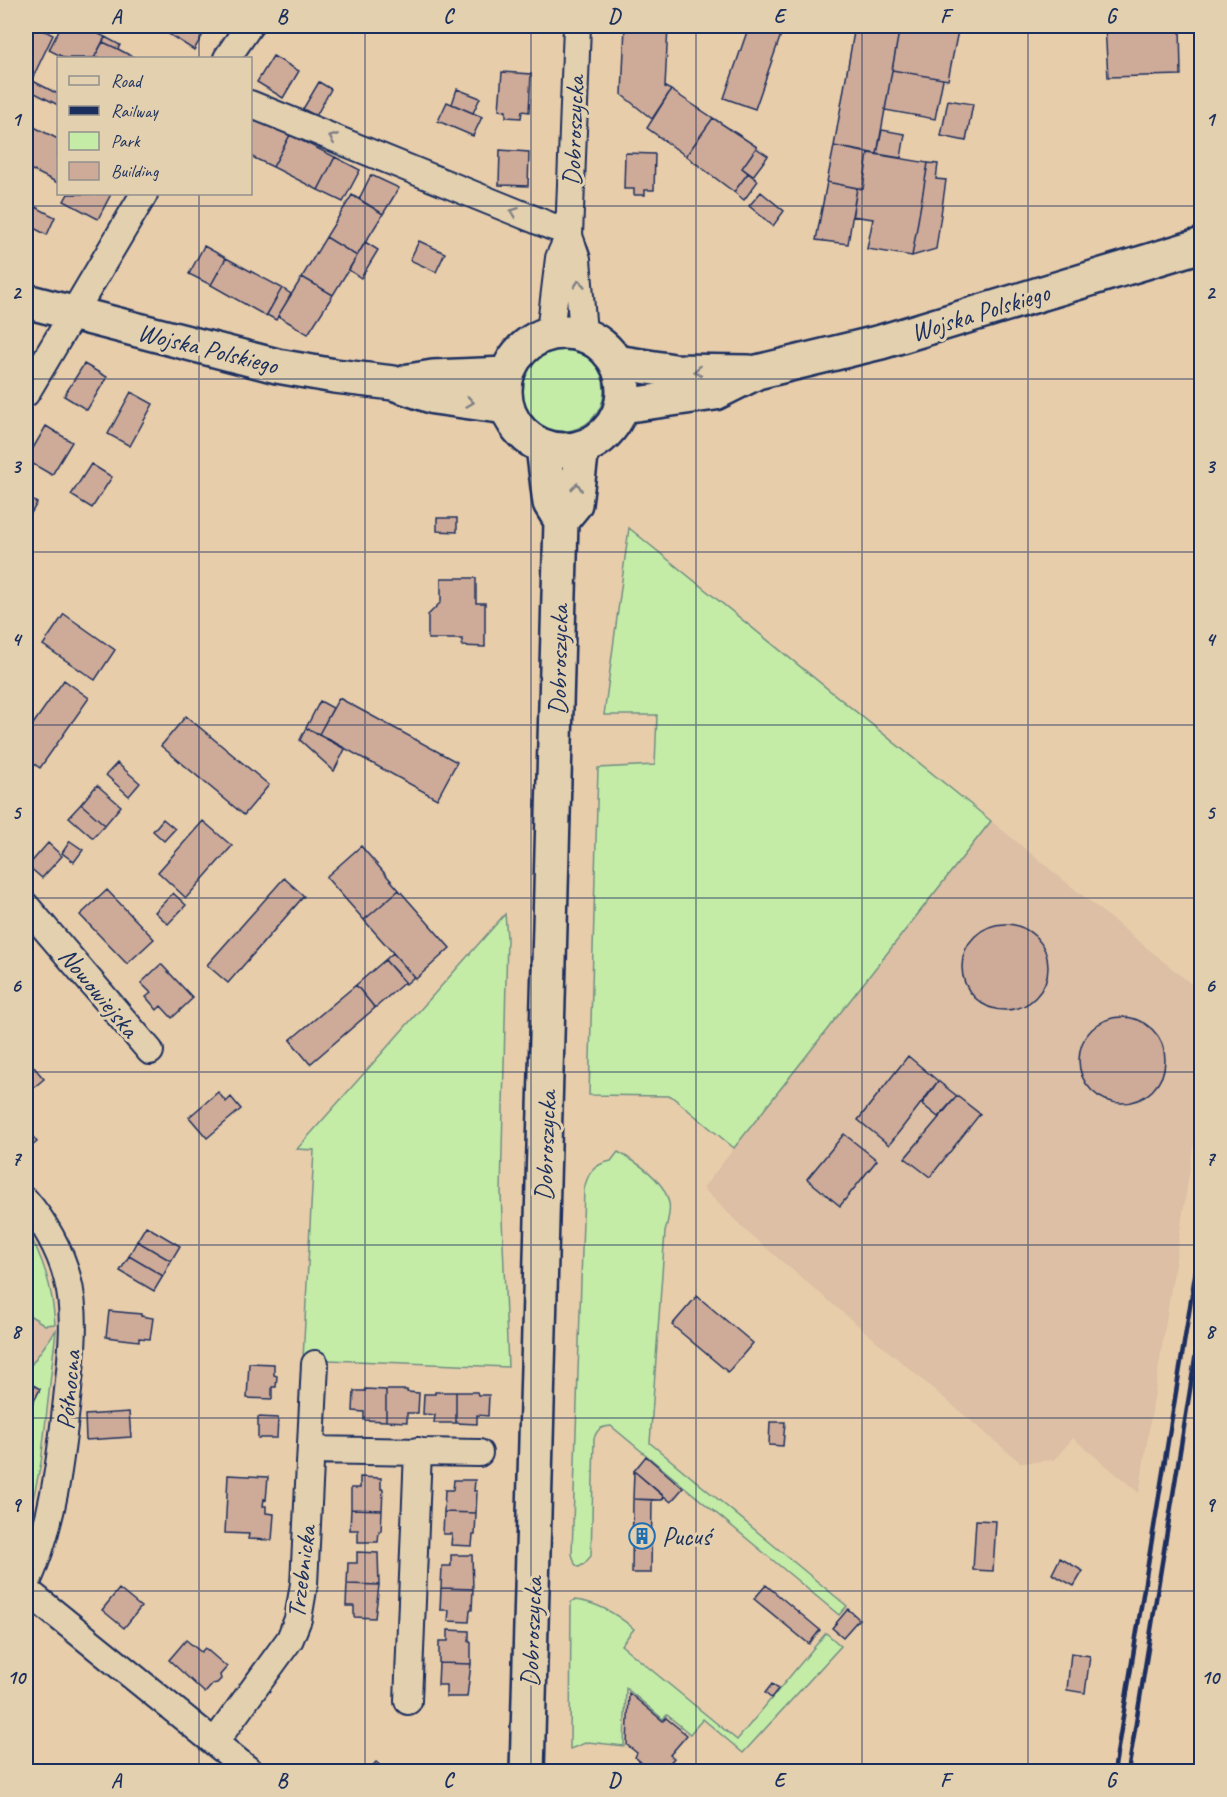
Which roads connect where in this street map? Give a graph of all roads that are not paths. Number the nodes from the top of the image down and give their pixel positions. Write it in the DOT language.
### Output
graph roads {
  1 [pos="249,26"];
  2 [pos="577,26"];
  3 [pos="228,57"];
  4 [pos="252,105"];
  5 [pos="143,195"];
  6 [pos="569,232"];
  7 [pos="1202,245"];
  8 [pos="26,301"];
  9 [pos="73,314"];
  10 [pos="549,332"];
  11 [pos="584,333"];
  12 [pos="616,362"];
  13 [pos="757,372"];
  14 [pos="507,374"];
  15 [pos="393,383"];
  16 [pos="26,393"];
  17 [pos="621,406"];
  18 [pos="506,407"];
  19 [pos="543,447"];
  20 [pos="582,448"];
  21 [pos="561,521"];
  22 [pos="26,906"];
  23 [pos="150,1051"];
  24 [pos="26,1201"];
  25 [pos="315,1364"];
  26 [pos="311,1450"];
  27 [pos="418,1451"];
  28 [pos="479,1453"];
  29 [pos="26,1585"];
  30 [pos="26,1590"];
  31 [pos="408,1701"];
  32 [pos="215,1742"];
  33 [pos="251,1772"];
  34 [pos="527,1772"];
  1 -- 3 [label="street"];
  2 -- 6 [label="street, Dobroszycka"];
  6 -- 4 [label="street, one-way"];
  5 -- 9 [label="street"];
  6 -- 10 [label="street, Dobroszycka"];
  11 -- 6 [label="street, Dobroszycka, one-way"];
  7 -- 13 [label="main road, Wojska Polskiego"];
  8 -- 9 [label="main road, Wojska Polskiego"];
  9 -- 15 [label="main road, Wojska Polskiego"];
  9 -- 16 [label="street"];
  10 -- 11 [label="main road"];
  10 -- 14 [label="main road"];
  11 -- 12 [label="main road"];
  13 -- 12 [label="main road, Wojska Polskiego, one-way"];
  12 -- 17 [label="main road"];
  13 -- 17 [label="main road, Wojska Polskiego"];
  14 -- 15 [label="main road, Wojska Polskiego"];
  14 -- 18 [label="main road"];
  15 -- 18 [label="main road, Wojska Polskiego, one-way"];
  17 -- 20 [label="main road"];
  18 -- 19 [label="main road"];
  19 -- 20 [label="main road"];
  19 -- 21 [label="main road, Dobroszycka"];
  21 -- 20 [label="main road, Dobroszycka, one-way"];
  21 -- 34 [label="main road, Dobroszycka"];
  22 -- 23 [label="street, Nowowiejska"];
  24 -- 29 [label="street, Północna"];
  25 -- 26 [label="street, Trzebnicka"];
  26 -- 27 [label="street"];
  26 -- 32 [label="street, Trzebnicka"];
  27 -- 28 [label="street"];
  27 -- 31 [label="street"];
  30 -- 32 [label="street"];
  32 -- 33 [label="street"];
}
